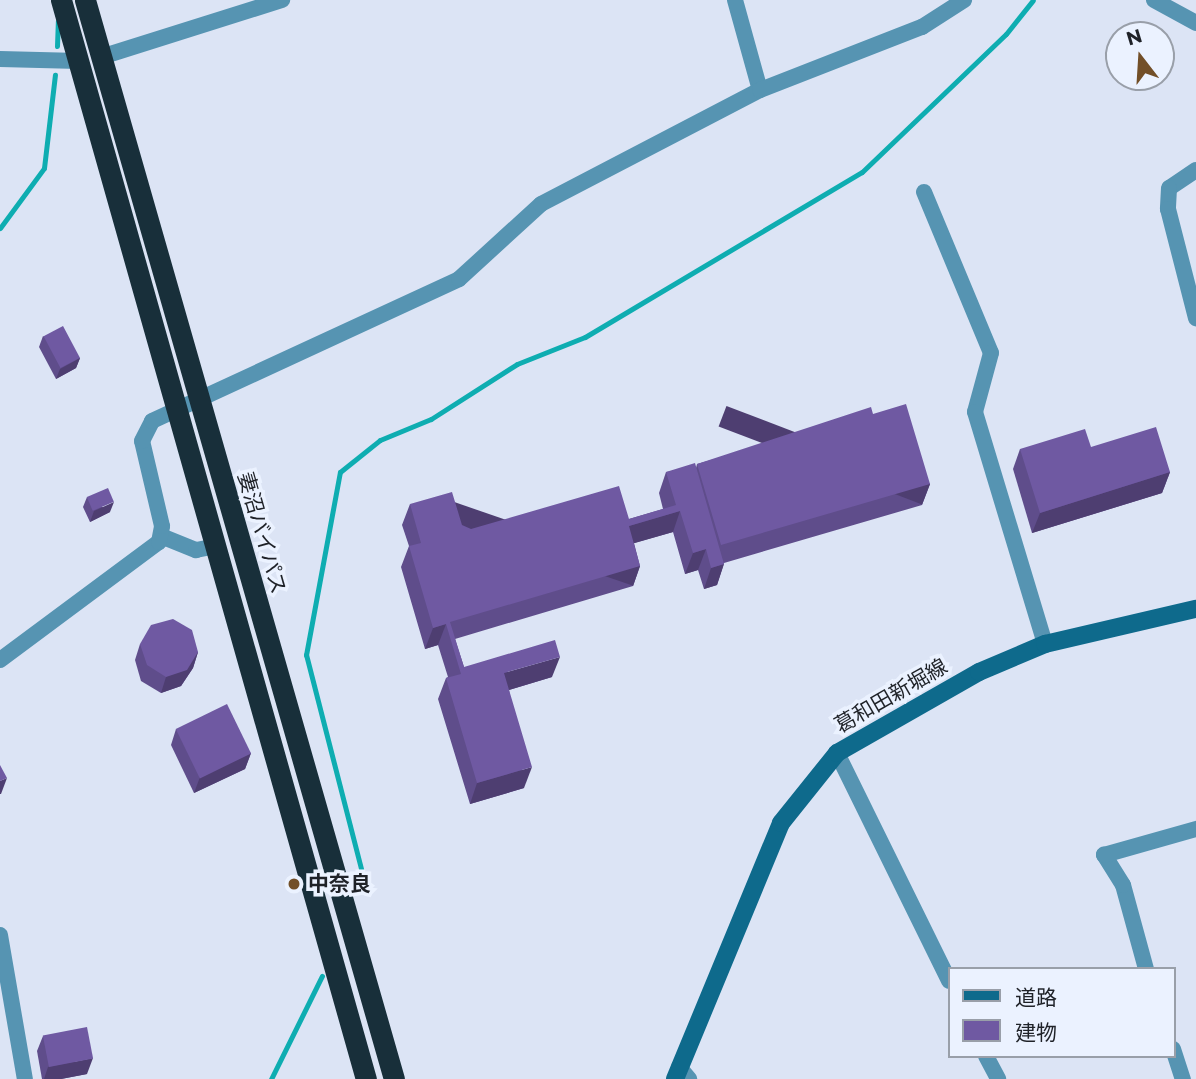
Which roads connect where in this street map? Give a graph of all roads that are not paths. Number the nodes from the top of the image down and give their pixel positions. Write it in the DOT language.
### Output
graph roads {
  1 [pos="61,0"];
  2 [pos="85,0"];
  3 [pos="282,0"];
  4 [pos="735,0"];
  5 [pos="964,0"];
  6 [pos="1154,0"];
  7 [pos="1196,23"];
  8 [pos="101,57"];
  9 [pos="0,59"];
  10 [pos="79,61"];
  11 [pos="760,90"];
  12 [pos="1196,170"];
  13 [pos="924,192"];
  14 [pos="1196,318"];
  15 [pos="200,403"];
  16 [pos="178,411"];
  17 [pos="161,536"];
  18 [pos="217,546"];
  19 [pos="1196,609"];
  20 [pos="1045,644"];
  21 [pos="0,660"];
  22 [pos="837,753"];
  23 [pos="1196,829"];
  24 [pos="0,934"];
  25 [pos="1141,967"];
  26 [pos="948,979"];
  27 [pos="1175,1055"];
  28 [pos="987,1058"];
  29 [pos="681,1075"];
  30 [pos="25,1079"];
  31 [pos="366,1079"];
  32 [pos="394,1079"];
  33 [pos="998,1079"];
  34 [pos="1183,1079"];
  1 -- 10 [label="highway"];
  2 -- 8 [label="highway, 妻沼バイパス"];
  3 -- 8 [label="street"];
  4 -- 11 [label="street"];
  5 -- 11 [label="street"];
  6 -- 7 [label="street"];
  8 -- 15 [label="highway, 妻沼バイパス"];
  9 -- 10 [label="street"];
  10 -- 16 [label="highway"];
  11 -- 15 [label="street"];
  12 -- 14 [label="street"];
  13 -- 20 [label="street"];
  15 -- 16 [label="street"];
  15 -- 32 [label="highway, 妻沼バイパス"];
  16 -- 17 [label="street"];
  16 -- 18 [label="highway"];
  17 -- 18 [label="street"];
  17 -- 21 [label="street"];
  18 -- 31 [label="highway"];
  19 -- 20 [label="main road, 葛和田新堀線"];
  20 -- 22 [label="main road, 葛和田新堀線"];
  22 -- 26 [label="street"];
  22 -- 29 [label="main road, 葛和田新堀線"];
  23 -- 25 [label="street"];
  24 -- 30 [label="street"];
  27 -- 34 [label="street"];
  28 -- 33 [label="street"];
}
